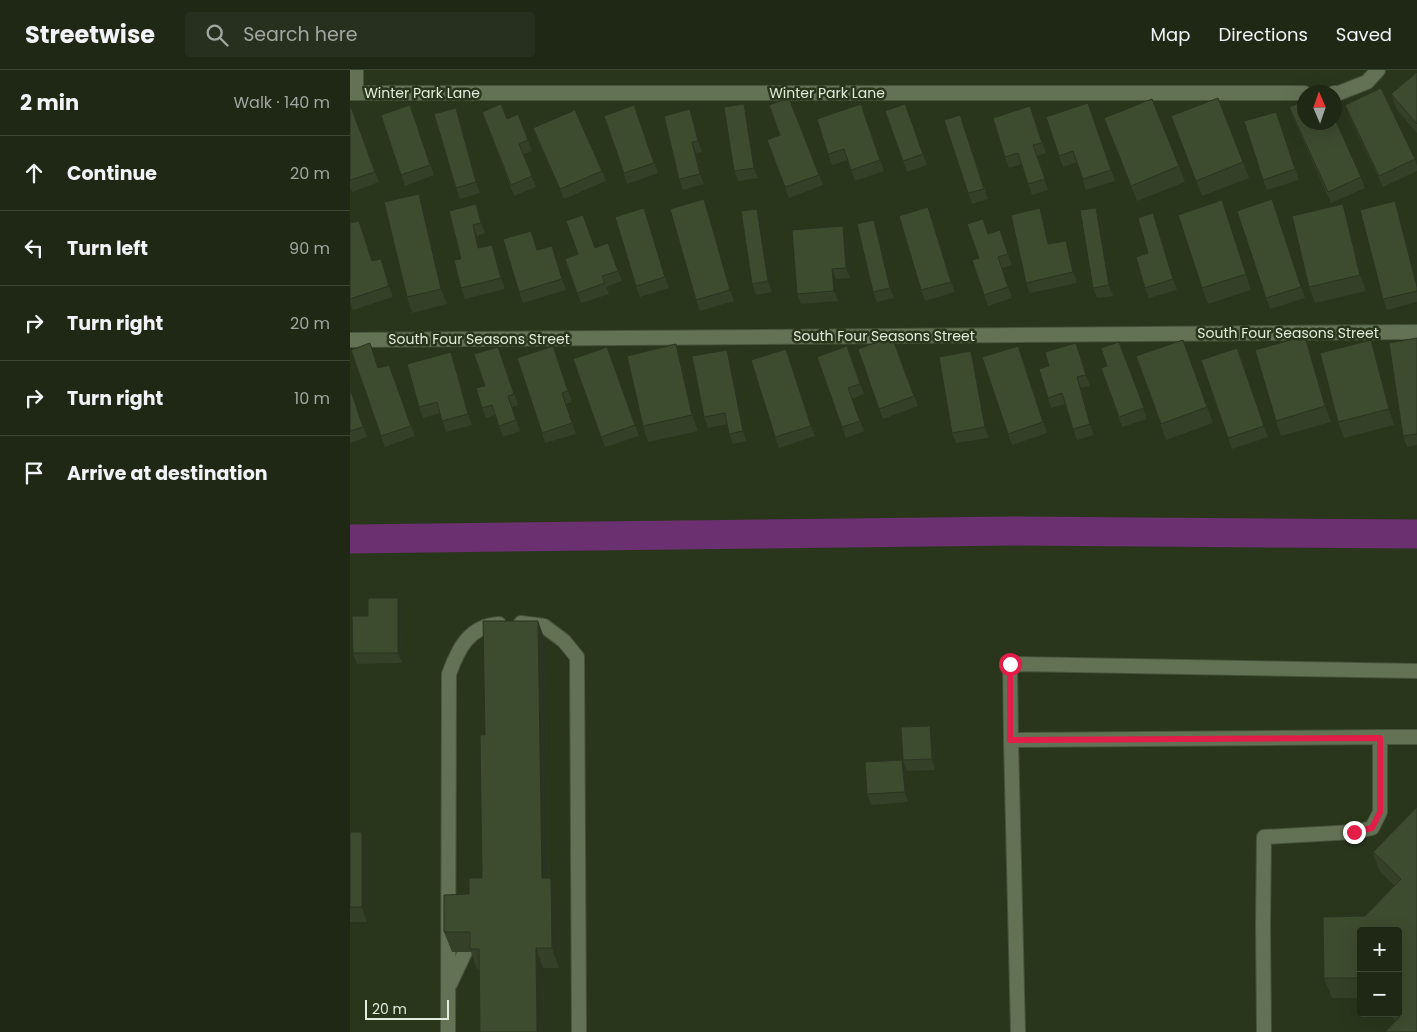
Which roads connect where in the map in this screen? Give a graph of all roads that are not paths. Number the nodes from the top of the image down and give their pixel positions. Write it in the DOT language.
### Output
graph roads {
  1 [pos="356,70"];
  2 [pos="1378,70"];
  3 [pos="353,93"];
  4 [pos="1342,93"];
  5 [pos="1297,94"];
  6 [pos="1417,332"];
  7 [pos="350,340"];
  8 [pos="1417,671"];
  9 [pos="1417,737"];
  10 [pos="1380,738"];
  11 [pos="1010,740"];
  12 [pos="448,879"];
  13 [pos="460,906"];
  14 [pos="465,952"];
  15 [pos="448,990"];
  16 [pos="448,1032"];
  17 [pos="579,1032"];
  18 [pos="1018,1032"];
  19 [pos="1264,1032"];
  1 -- 3 [label="street"];
  2 -- 4 [label="street"];
  3 -- 5 [label="street, Winter Park Lane"];
  6 -- 7 [label="street, South Four Seasons Street"];
  8 -- 11 [label="street"];
  9 -- 10 [label="street"];
  10 -- 11 [label="street"];
  10 -- 19 [label="street"];
  11 -- 18 [label="street"];
  12 -- 13 [label="street"];
  12 -- 15 [label="street"];
  12 -- 17 [label="street"];
  14 -- 15 [label="street"];
  15 -- 16 [label="street"];
}
